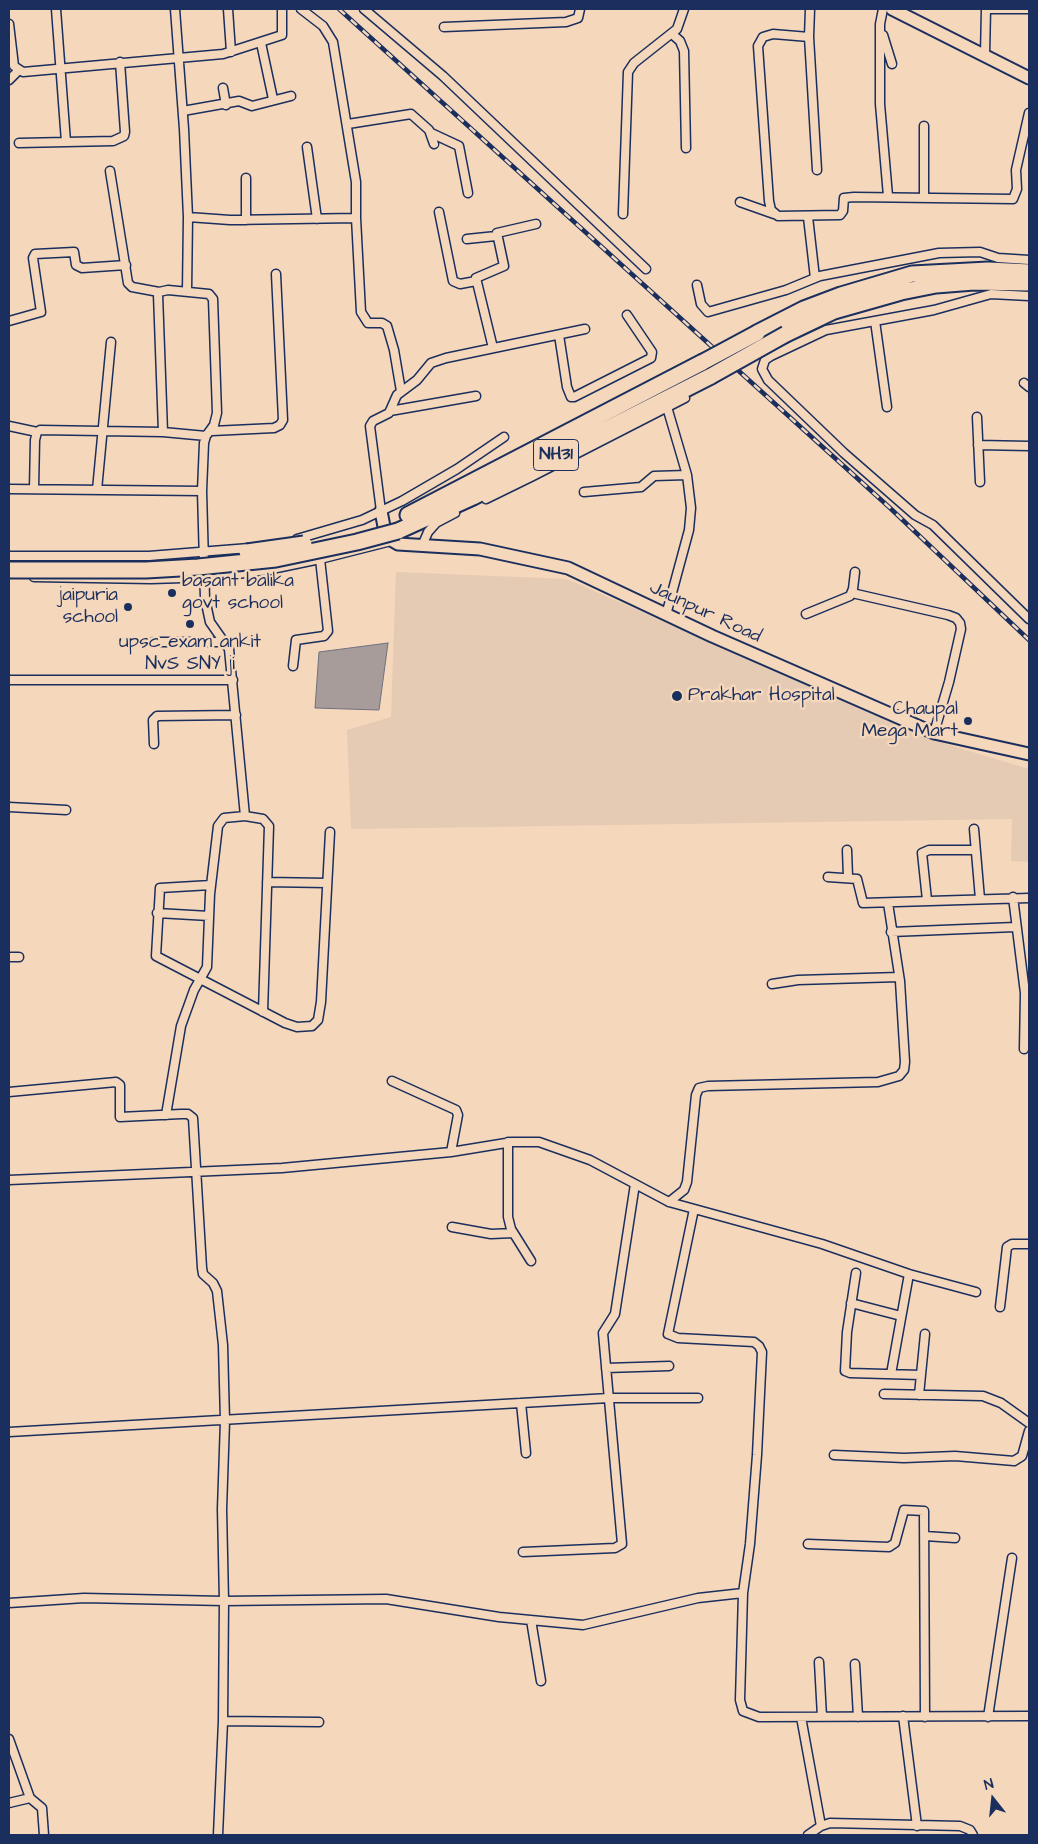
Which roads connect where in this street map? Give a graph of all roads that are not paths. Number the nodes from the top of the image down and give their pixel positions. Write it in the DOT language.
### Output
graph roads {
  1 [pos="56,9"];
  2 [pos="174,9"];
  3 [pos="228,9"];
  4 [pos="282,9"];
  5 [pos="301,9"];
  6 [pos="364,9"];
  7 [pos="580,9"];
  8 [pos="684,9"];
  9 [pos="810,9"];
  10 [pos="884,9"];
  11 [pos="892,9"];
  12 [pos="986,9"];
  13 [pos="1029,9"];
  14 [pos="9,24"];
  15 [pos="880,24"];
  16 [pos="444,27"];
  17 [pos="672,34"];
  18 [pos="809,37"];
  19 [pos="261,43"];
  20 [pos="231,52"];
  21 [pos="985,55"];
  22 [pos="178,59"];
  23 [pos="120,62"];
  24 [pos="892,64"];
  25 [pos="60,68"];
  26 [pos="18,71"];
  27 [pos="1029,78"];
  28 [pos="9,80"];
  29 [pos="223,88"];
  30 [pos="291,96"];
  31 [pos="272,99"];
  32 [pos="226,105"];
  33 [pos="183,111"];
  34 [pos="1029,113"];
  35 [pos="348,124"];
  36 [pos="924,126"];
  37 [pos="431,133"];
  38 [pos="66,142"];
  39 [pos="19,143"];
  40 [pos="434,144"];
  41 [pos="307,147"];
  42 [pos="686,148"];
  43 [pos="817,170"];
  44 [pos="110,171"];
  45 [pos="246,178"];
  46 [pos="468,193"];
  47 [pos="888,196"];
  48 [pos="924,196"];
  49 [pos="740,202"];
  50 [pos="439,212"];
  51 [pos="624,214"];
  52 [pos="774,214"];
  53 [pos="808,217"];
  54 [pos="188,218"];
  55 [pos="356,218"];
  56 [pos="317,219"];
  57 [pos="246,220"];
  58 [pos="536,224"];
  59 [pos="496,236"];
  60 [pos="467,239"];
  61 [pos="1029,260"];
  62 [pos="126,265"];
  63 [pos="646,269"];
  64 [pos="1029,272"];
  65 [pos="276,274"];
  66 [pos="815,278"];
  67 [pos="476,281"];
  68 [pos="1029,283"];
  69 [pos="697,285"];
  70 [pos="187,291"];
  71 [pos="159,292"];
  72 [pos="1029,296"];
  73 [pos="627,314"];
  74 [pos="9,320"];
  75 [pos="875,321"];
  76 [pos="585,329"];
  77 [pos="559,335"];
  78 [pos="111,342"];
  79 [pos="493,348"];
  80 [pos="712,379"];
  81 [pos="401,391"];
  82 [pos="476,396"];
  83 [pos="667,407"];
  84 [pos="887,407"];
  85 [pos="390,411"];
  86 [pos="977,417"];
  87 [pos="9,426"];
  88 [pos="37,432"];
  89 [pos="103,432"];
  90 [pos="163,432"];
  91 [pos="209,434"];
  92 [pos="504,437"];
  93 [pos="978,445"];
  94 [pos="1029,446"];
  95 [pos="687,476"];
  96 [pos="980,482"];
  97 [pos="9,489"];
  98 [pos="34,489"];
  99 [pos="97,490"];
  100 [pos="202,491"];
  101 [pos="584,492"];
  102 [pos="381,511"];
  103 [pos="395,531"];
  104 [pos="422,546"];
  105 [pos="204,553"];
  106 [pos="9,556"];
  107 [pos="320,559"];
  108 [pos="9,562"];
  109 [pos="9,570"];
  110 [pos="855,572"];
  111 [pos="9,577"];
  112 [pos="204,577"];
  113 [pos="852,593"];
  114 [pos="806,614"];
  115 [pos="666,615"];
  116 [pos="1029,619"];
  117 [pos="153,642"];
  118 [pos="225,642"];
  119 [pos="293,666"];
  120 [pos="9,680"];
  121 [pos="233,680"];
  122 [pos="236,715"];
  123 [pos="934,733"];
  124 [pos="154,744"];
  125 [pos="1029,754"];
  126 [pos="9,806"];
  127 [pos="66,810"];
  128 [pos="245,816"];
  129 [pos="974,829"];
  130 [pos="330,832"];
  131 [pos="847,850"];
  132 [pos="975,850"];
  133 [pos="828,877"];
  134 [pos="848,877"];
  135 [pos="267,882"];
  136 [pos="327,883"];
  137 [pos="211,885"];
  138 [pos="1013,897"];
  139 [pos="1029,898"];
  140 [pos="980,899"];
  141 [pos="927,900"];
  142 [pos="888,903"];
  143 [pos="157,914"];
  144 [pos="209,916"];
  145 [pos="1016,927"];
  146 [pos="892,932"];
  147 [pos="9,957"];
  148 [pos="18,957"];
  149 [pos="899,977"];
  150 [pos="201,978"];
  151 [pos="772,984"];
  152 [pos="263,1012"];
  153 [pos="1024,1049"];
  154 [pos="392,1082"];
  155 [pos="9,1092"];
  156 [pos="166,1115"];
  157 [pos="508,1142"];
  158 [pos="452,1152"];
  159 [pos="197,1174"];
  160 [pos="9,1180"];
  161 [pos="635,1184"];
  162 [pos="669,1202"];
  163 [pos="694,1210"];
  164 [pos="452,1227"];
  165 [pos="513,1233"];
  166 [pos="1029,1244"];
  167 [pos="531,1261"];
  168 [pos="856,1273"];
  169 [pos="909,1274"];
  170 [pos="976,1292"];
  171 [pos="852,1303"];
  172 [pos="1000,1307"];
  173 [pos="901,1316"];
  174 [pos="925,1334"];
  175 [pos="669,1366"];
  176 [pos="606,1368"];
  177 [pos="891,1374"];
  178 [pos="921,1375"];
  179 [pos="884,1394"];
  180 [pos="919,1394"];
  181 [pos="609,1398"];
  182 [pos="698,1398"];
  183 [pos="521,1403"];
  184 [pos="225,1421"];
  185 [pos="1029,1423"];
  186 [pos="1029,1431"];
  187 [pos="9,1432"];
  188 [pos="526,1453"];
  189 [pos="834,1455"];
  190 [pos="925,1536"];
  191 [pos="955,1538"];
  192 [pos="808,1544"];
  193 [pos="523,1552"];
  194 [pos="1012,1558"];
  195 [pos="743,1593"];
  196 [pos="224,1601"];
  197 [pos="9,1603"];
  198 [pos="531,1620"];
  199 [pos="820,1662"];
  200 [pos="855,1664"];
  201 [pos="540,1681"];
  202 [pos="858,1716"];
  203 [pos="903,1716"];
  204 [pos="925,1716"];
  205 [pos="988,1716"];
  206 [pos="1029,1716"];
  207 [pos="801,1717"];
  208 [pos="822,1717"];
  209 [pos="222,1721"];
  210 [pos="319,1722"];
  211 [pos="9,1740"];
  212 [pos="30,1798"];
  213 [pos="9,1803"];
  214 [pos="895,1825"];
  215 [pos="821,1826"];
  216 [pos="917,1826"];
  217 [pos="44,1835"];
  218 [pos="218,1835"];
  219 [pos="808,1835"];
  220 [pos="894,1835"];
  221 [pos="972,1835"];
  1 -- 25 [label="street"];
  2 -- 22 [label="street"];
  3 -- 20 [label="street"];
  4 -- 19 [label="street"];
  5 -- 35 [label="street"];
  6 -- 63 [label="street"];
  7 -- 16 [label="street"];
  8 -- 17 [label="street"];
  9 -- 18 [label="street"];
  10 -- 15 [label="street"];
  11 -- 21 [label="street"];
  12 -- 13 [label="street"];
  12 -- 21 [label="street"];
  14 -- 26 [label="street"];
  15 -- 24 [label="street"];
  15 -- 47 [label="street"];
  17 -- 42 [label="street"];
  17 -- 51 [label="street"];
  18 -- 43 [label="street"];
  18 -- 52 [label="street"];
  19 -- 20 [label="street"];
  19 -- 31 [label="street"];
  20 -- 22 [label="street"];
  21 -- 27 [label="street"];
  22 -- 23 [label="street"];
  22 -- 33 [label="street"];
  23 -- 25 [label="street"];
  23 -- 38 [label="street"];
  25 -- 26 [label="street"];
  25 -- 38 [label="street"];
  26 -- 28 [label="street"];
  29 -- 32 [label="street"];
  30 -- 31 [label="street"];
  31 -- 32 [label="street"];
  32 -- 33 [label="street"];
  33 -- 54 [label="street"];
  34 -- 48 [label="street"];
  35 -- 37 [label="street"];
  35 -- 55 [label="street"];
  36 -- 48 [label="street"];
  37 -- 40 [label="street"];
  37 -- 46 [label="street"];
  38 -- 39 [label="street"];
  41 -- 56 [label="street"];
  44 -- 62 [label="street"];
  45 -- 57 [label="street"];
  47 -- 48 [label="street"];
  47 -- 53 [label="street"];
  49 -- 52 [label="street"];
  50 -- 67 [label="street"];
  52 -- 53 [label="street"];
  53 -- 66 [label="street"];
  54 -- 57 [label="street"];
  54 -- 70 [label="street"];
  55 -- 56 [label="street"];
  55 -- 81 [label="street"];
  56 -- 57 [label="street"];
  58 -- 59 [label="street"];
  59 -- 60 [label="street"];
  59 -- 67 [label="street"];
  61 -- 66 [label="street"];
  62 -- 71 [label="street"];
  62 -- 74 [label="street"];
  64 -- 103 [label="highway, NH31, bridge"];
  65 -- 91 [label="street"];
  66 -- 69 [label="street"];
  67 -- 79 [label="street"];
  68 -- 80 [label="highway, NH31, bridge"];
  70 -- 71 [label="street"];
  70 -- 91 [label="street"];
  71 -- 90 [label="street"];
  72 -- 75 [label="street"];
  73 -- 77 [label="street"];
  75 -- 84 [label="street"];
  75 -- 116 [label="street"];
  76 -- 77 [label="street"];
  77 -- 79 [label="street"];
  78 -- 89 [label="street"];
  79 -- 81 [label="street"];
  80 -- 83 [label="street"];
  80 -- 103 [label="highway, NH31"];
  81 -- 85 [label="street"];
  82 -- 85 [label="street"];
  83 -- 95 [label="street"];
  83 -- 104 [label="street"];
  85 -- 102 [label="street"];
  86 -- 93 [label="street"];
  87 -- 88 [label="street"];
  88 -- 89 [label="street"];
  88 -- 98 [label="street"];
  89 -- 90 [label="street"];
  89 -- 99 [label="street"];
  90 -- 91 [label="street"];
  91 -- 100 [label="street"];
  92 -- 102 [label="street"];
  93 -- 94 [label="street"];
  93 -- 96 [label="street"];
  95 -- 101 [label="street"];
  95 -- 115 [label="street"];
  97 -- 98 [label="street"];
  98 -- 99 [label="street"];
  99 -- 100 [label="street"];
  100 -- 105 [label="street"];
  102 -- 103 [label="street"];
  102 -- 105 [label="street"];
  103 -- 104 [label="street, Jaunpur Road"];
  103 -- 107 [label="street"];
  103 -- 108 [label="highway, NH31, bridge"];
  103 -- 109 [label="highway, NH31, bridge"];
  104 -- 115 [label="street, Jaunpur Road"];
  105 -- 106 [label="street"];
  105 -- 112 [label="street"];
  107 -- 112 [label="street"];
  107 -- 119 [label="street"];
  110 -- 113 [label="street"];
  111 -- 112 [label="street"];
  112 -- 118 [label="street"];
  113 -- 114 [label="street"];
  113 -- 123 [label="street"];
  115 -- 123 [label="street, Jaunpur Road"];
  117 -- 118 [label="street"];
  118 -- 121 [label="street"];
  120 -- 121 [label="street"];
  121 -- 122 [label="street"];
  122 -- 124 [label="street"];
  122 -- 128 [label="street"];
  123 -- 125 [label="street, Jaunpur Road"];
  126 -- 127 [label="street"];
  128 -- 135 [label="street"];
  128 -- 137 [label="street"];
  129 -- 132 [label="street"];
  130 -- 136 [label="street"];
  131 -- 134 [label="street"];
  132 -- 140 [label="street"];
  132 -- 141 [label="street"];
  133 -- 134 [label="street"];
  134 -- 142 [label="street"];
  135 -- 136 [label="street"];
  135 -- 152 [label="street"];
  136 -- 152 [label="street"];
  137 -- 143 [label="street"];
  137 -- 144 [label="street"];
  138 -- 139 [label="street"];
  138 -- 140 [label="street"];
  138 -- 145 [label="street"];
  140 -- 141 [label="street"];
  141 -- 142 [label="street"];
  142 -- 146 [label="street"];
  143 -- 144 [label="street"];
  143 -- 150 [label="street"];
  144 -- 150 [label="street"];
  145 -- 146 [label="street"];
  145 -- 153 [label="street"];
  146 -- 149 [label="street"];
  147 -- 148 [label="street"];
  149 -- 151 [label="street"];
  149 -- 162 [label="street"];
  150 -- 152 [label="street"];
  150 -- 156 [label="street"];
  154 -- 158 [label="street"];
  155 -- 156 [label="street"];
  156 -- 159 [label="street"];
  157 -- 158 [label="street"];
  157 -- 161 [label="street"];
  157 -- 165 [label="street"];
  158 -- 159 [label="street"];
  159 -- 160 [label="street"];
  159 -- 184 [label="street"];
  161 -- 162 [label="street"];
  161 -- 176 [label="street"];
  162 -- 163 [label="street"];
  163 -- 169 [label="street"];
  163 -- 195 [label="street"];
  164 -- 165 [label="street"];
  165 -- 167 [label="street"];
  166 -- 172 [label="street"];
  168 -- 171 [label="street"];
  169 -- 170 [label="street"];
  169 -- 173 [label="street"];
  171 -- 173 [label="street"];
  171 -- 177 [label="street"];
  173 -- 177 [label="street"];
  174 -- 178 [label="street"];
  175 -- 176 [label="street"];
  176 -- 181 [label="street"];
  177 -- 178 [label="street"];
  178 -- 180 [label="street"];
  179 -- 180 [label="street"];
  180 -- 185 [label="street"];
  181 -- 182 [label="street"];
  181 -- 183 [label="street"];
  181 -- 193 [label="street"];
  183 -- 184 [label="street"];
  183 -- 188 [label="street"];
  184 -- 187 [label="street"];
  184 -- 196 [label="street"];
  186 -- 189 [label="street"];
  190 -- 191 [label="street"];
  190 -- 192 [label="street"];
  190 -- 204 [label="street"];
  194 -- 205 [label="street"];
  195 -- 198 [label="street"];
  195 -- 207 [label="street"];
  196 -- 197 [label="street"];
  196 -- 198 [label="street"];
  196 -- 209 [label="street"];
  198 -- 201 [label="street"];
  199 -- 208 [label="street"];
  200 -- 202 [label="street"];
  202 -- 203 [label="street"];
  202 -- 208 [label="street"];
  203 -- 204 [label="street"];
  203 -- 216 [label="street"];
  204 -- 205 [label="street"];
  205 -- 206 [label="street"];
  207 -- 208 [label="street"];
  207 -- 215 [label="street"];
  209 -- 210 [label="street"];
  209 -- 218 [label="street"];
  211 -- 212 [label="street"];
  212 -- 213 [label="street"];
  212 -- 217 [label="street"];
  214 -- 215 [label="street"];
  214 -- 216 [label="street"];
  214 -- 220 [label="street"];
  215 -- 219 [label="street"];
  216 -- 221 [label="street"];
}
